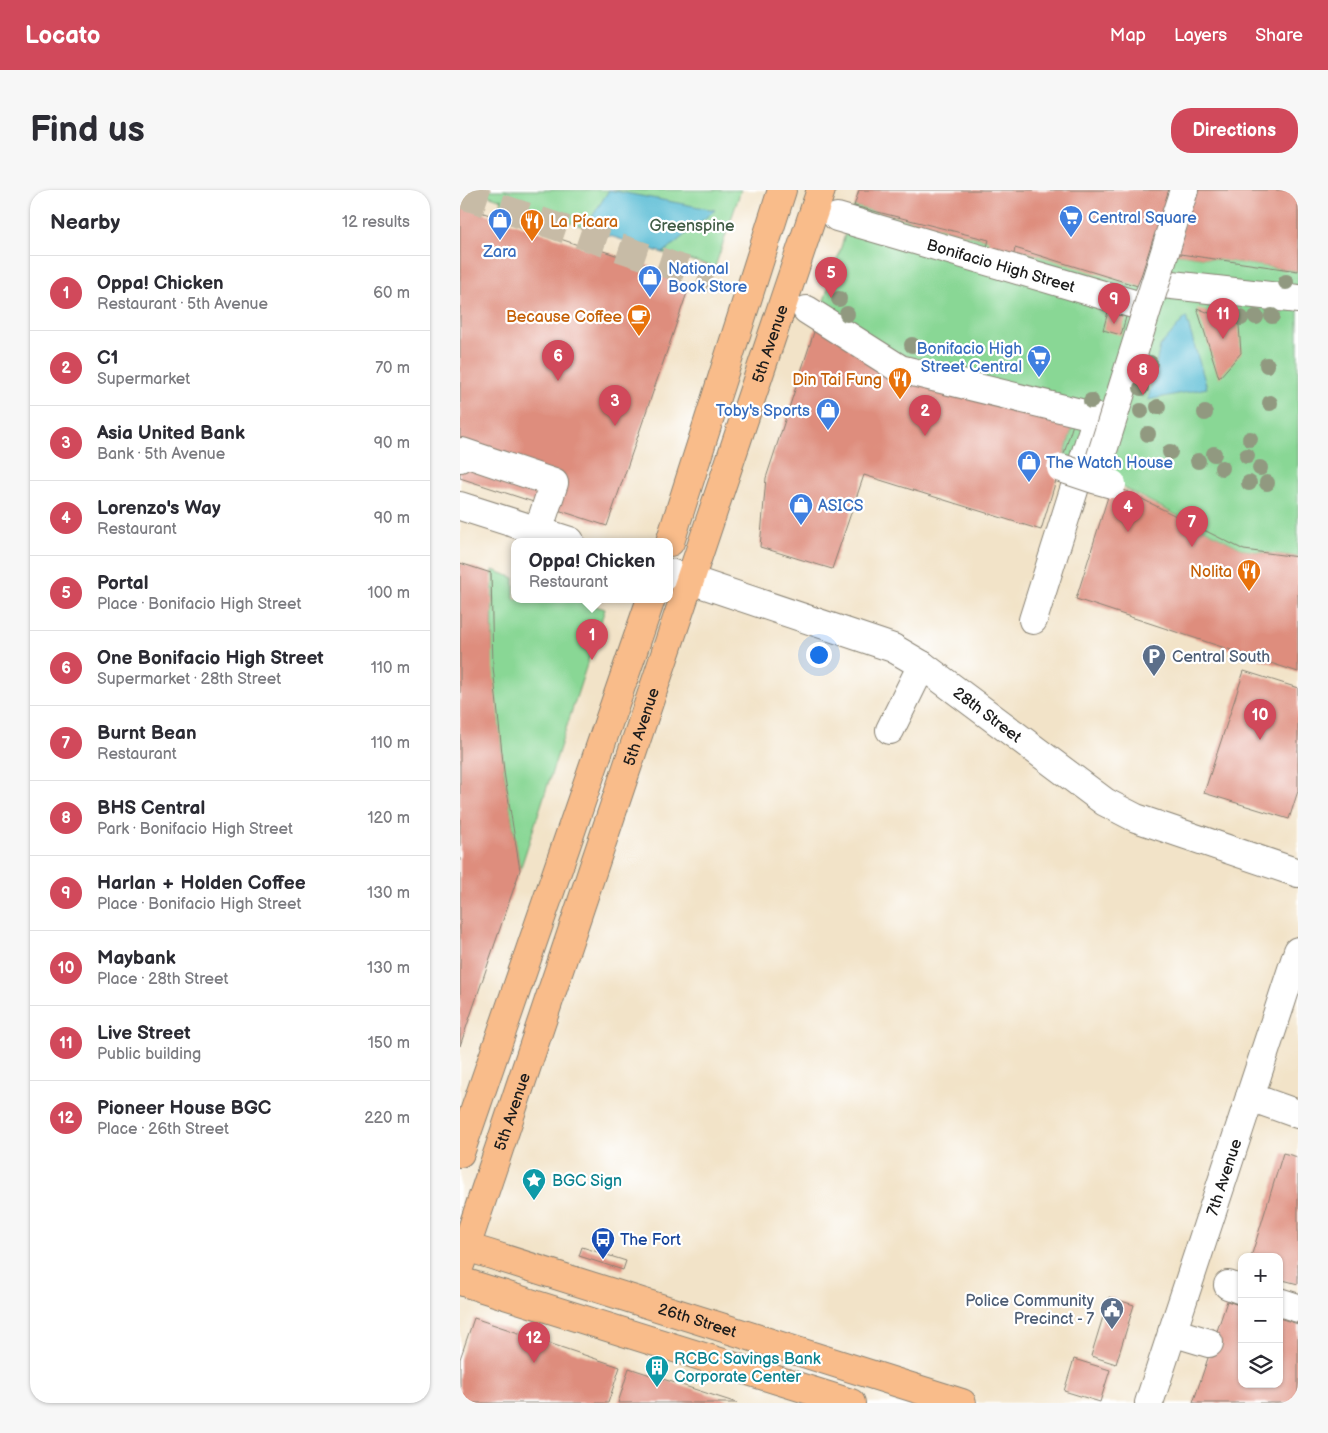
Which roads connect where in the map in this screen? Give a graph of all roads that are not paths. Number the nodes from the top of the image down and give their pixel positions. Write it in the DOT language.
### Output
graph roads {
  1 [pos="782,190"];
  2 [pos="821,190"];
  3 [pos="1184,190"];
  4 [pos="837,217"];
  5 [pos="1169,239"];
  6 [pos="1154,283"];
  7 [pos="1298,299"];
  8 [pos="807,310"];
  9 [pos="461,454"];
  10 [pos="1060,468"];
  11 [pos="460,506"];
  12 [pos="538,531"];
  13 [pos="560,538"];
  14 [pos="671,538"];
  15 [pos="680,577"];
  16 [pos="673,599"];
  17 [pos="650,603"];
  18 [pos="672,603"];
  19 [pos="1033,620"];
  20 [pos="922,665"];
  21 [pos="890,730"];
  22 [pos="1298,872"];
  23 [pos="1298,951"];
  24 [pos="1250,1097"];
  25 [pos="1298,1114"];
  26 [pos="460,1153"];
  27 [pos="462,1254"];
  28 [pos="460,1281"];
  29 [pos="1283,1303"];
  30 [pos="1298,1308"];
  31 [pos="1172,1332"];
  32 [pos="1209,1343"];
  33 [pos="842,1401"];
  34 [pos="962,1403"];
  35 [pos="1149,1403"];
  1 -- 14 [label="main road, 5th Avenue"];
  2 -- 15 [label="main road, 5th Avenue"];
  3 -- 6 [label="street"];
  4 -- 6 [label="street, Bonifacio High Street"];
  5 -- 10 [label="street, bridge"];
  6 -- 7 [label="street"];
  8 -- 19 [label="street"];
  9 -- 12 [label="street"];
  11 -- 12 [label="street"];
  12 -- 13 [label="street"];
  15 -- 16 [label="main road, 5th Avenue"];
  15 -- 20 [label="street, 28th Street"];
  17 -- 26 [label="main road, 5th Avenue"];
  18 -- 27 [label="main road, 5th Avenue"];
  20 -- 21 [label="street"];
  20 -- 22 [label="street, 28th Street"];
  23 -- 24 [label="street, 7th Avenue"];
  24 -- 25 [label="street"];
  24 -- 31 [label="street, 7th Avenue"];
  27 -- 34 [label="main road, 26th Street"];
  28 -- 33 [label="main road, 26th Street"];
  29 -- 30 [label="street"];
  31 -- 32 [label="street"];
  31 -- 35 [label="street, 7th Avenue"];
}
